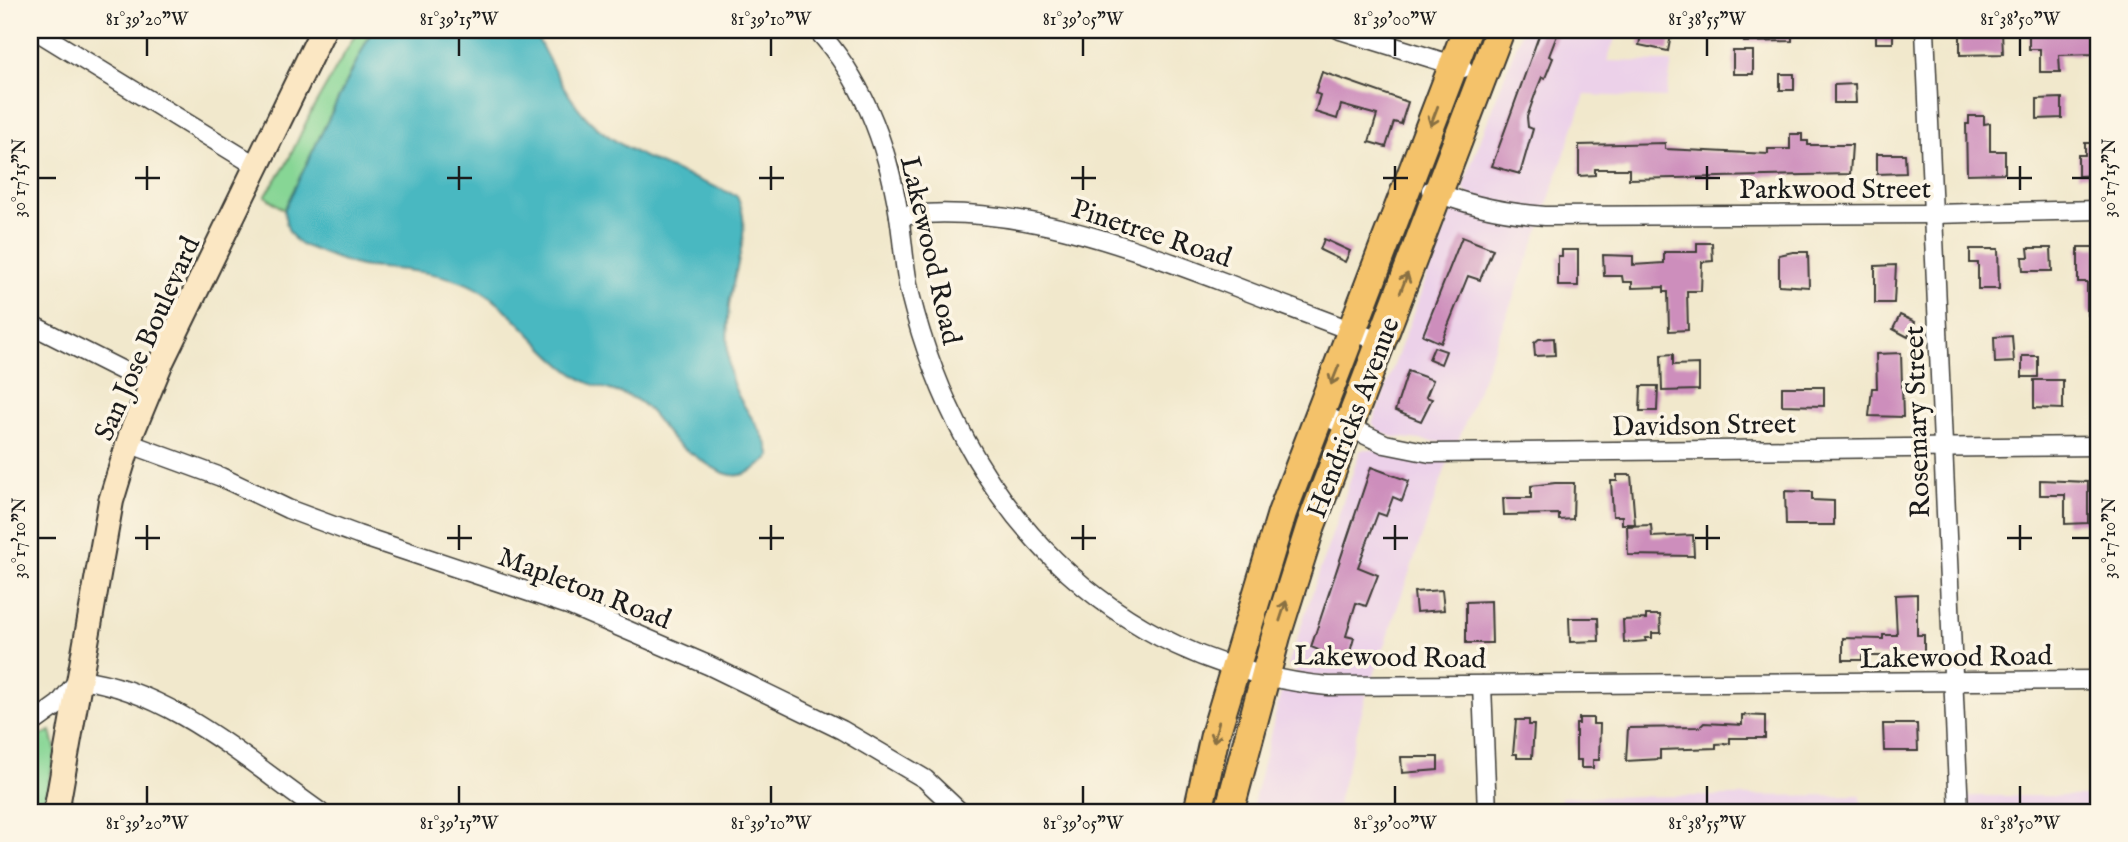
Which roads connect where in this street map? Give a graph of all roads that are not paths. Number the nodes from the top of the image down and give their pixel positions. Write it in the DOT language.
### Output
graph roads {
  1 [pos="35,30"];
  2 [pos="323,30"];
  3 [pos="817,30"];
  4 [pos="1340,30"];
  5 [pos="1467,30"];
  6 [pos="1500,30"];
  7 [pos="1925,30"];
  8 [pos="1453,65"];
  9 [pos="1483,75"];
  10 [pos="258,167"];
  11 [pos="1409,180"];
  12 [pos="1438,193"];
  13 [pos="2098,210"];
  14 [pos="1934,215"];
  15 [pos="899,216"];
  16 [pos="30,324"];
  17 [pos="1353,331"];
  18 [pos="1381,342"];
  19 [pos="151,385"];
  20 [pos="1319,413"];
  21 [pos="1347,427"];
  22 [pos="128,443"];
  23 [pos="2098,446"];
  24 [pos="1943,447"];
  25 [pos="1235,667"];
  26 [pos="1264,677"];
  27 [pos="79,679"];
  28 [pos="2098,680"];
  29 [pos="1952,682"];
  30 [pos="1482,685"];
  31 [pos="30,725"];
  32 [pos="56,812"];
  33 [pos="320,812"];
  34 [pos="960,812"];
  35 [pos="1198,812"];
  36 [pos="1229,812"];
  37 [pos="1487,812"];
  38 [pos="1959,812"];
  1 -- 10 [label="street"];
  2 -- 10 [label="street, San Jose Boulevard"];
  3 -- 15 [label="street, Lakewood Road"];
  4 -- 8 [label="street"];
  5 -- 8 [label="main road, Hendricks Avenue"];
  6 -- 9 [label="main road, Hendricks Avenue"];
  7 -- 14 [label="street, Rosemary Street"];
  8 -- 9 [label="street"];
  8 -- 11 [label="main road, Hendricks Avenue, one-way"];
  9 -- 12 [label="main road, Hendricks Avenue"];
  10 -- 19 [label="street, San Jose Boulevard"];
  11 -- 12 [label="street, Parkwood Street"];
  11 -- 17 [label="main road, Hendricks Avenue"];
  12 -- 14 [label="street, Parkwood Street"];
  18 -- 12 [label="main road, Hendricks Avenue, one-way"];
  13 -- 14 [label="street, Parkwood Street"];
  14 -- 24 [label="street, Rosemary Street"];
  15 -- 17 [label="street, Pinetree Road"];
  15 -- 25 [label="street, Lakewood Road"];
  16 -- 19 [label="street"];
  17 -- 18 [label="street, Pinetree Road"];
  17 -- 20 [label="main road, Hendricks Avenue, one-way"];
  18 -- 21 [label="main road, Hendricks Avenue"];
  19 -- 22 [label="street, San Jose Boulevard"];
  20 -- 21 [label="street, Davidson Street"];
  20 -- 25 [label="main road, Hendricks Avenue"];
  21 -- 24 [label="street, Davidson Street"];
  26 -- 21 [label="main road, Hendricks Avenue, one-way"];
  22 -- 27 [label="street, San Jose Boulevard"];
  22 -- 34 [label="street, Mapleton Road"];
  23 -- 24 [label="street, Davidson Street"];
  24 -- 29 [label="street, Rosemary Street"];
  25 -- 26 [label="street, Lakewood Road"];
  25 -- 35 [label="main road, Hendricks Avenue, one-way"];
  26 -- 30 [label="street, Lakewood Road"];
  26 -- 36 [label="main road, Hendricks Avenue"];
  27 -- 31 [label="street"];
  27 -- 32 [label="street, San Jose Boulevard"];
  27 -- 33 [label="street"];
  28 -- 29 [label="street, Lakewood Road"];
  29 -- 30 [label="street, Lakewood Road"];
  29 -- 38 [label="street, Rosemary Street"];
  30 -- 37 [label="street"];
}
